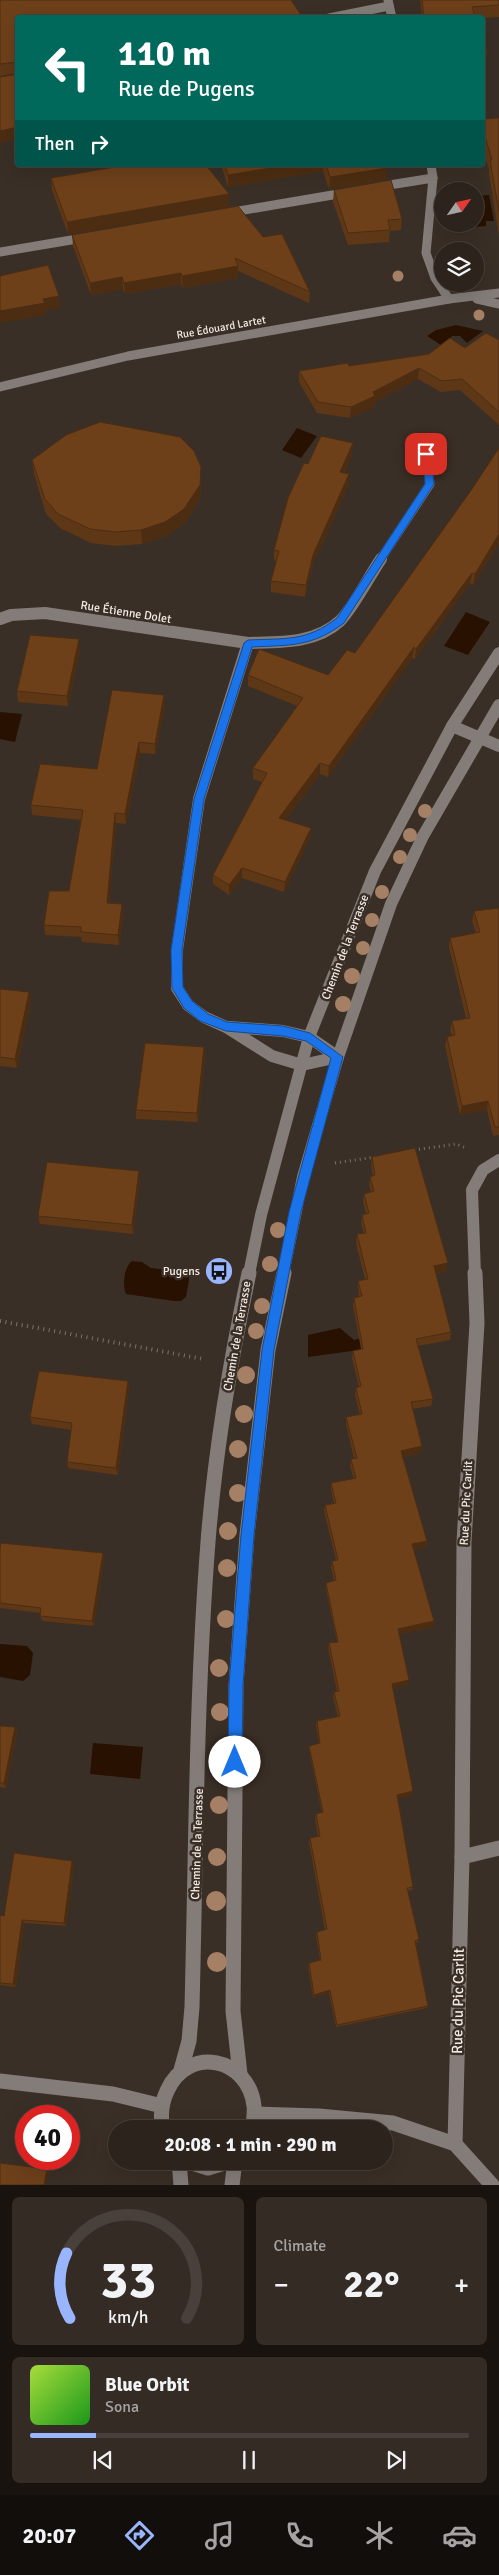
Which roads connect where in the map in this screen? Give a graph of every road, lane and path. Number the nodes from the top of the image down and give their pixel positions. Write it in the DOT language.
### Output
graph roads {
  1 [pos="388,3"];
  2 [pos="341,15"];
  3 [pos="431,167"];
  4 [pos="433,178"];
  5 [pos="216,215"];
  6 [pos="98,235"];
  7 [pos="0,252"];
  8 [pos="499,293"];
  9 [pos="465,297"];
  10 [pos="449,298"];
  11 [pos="499,304"];
  12 [pos="0,387"];
  13 [pos="425,438"];
  14 [pos="0,619"];
  15 [pos="248,643"];
  16 [pos="499,653"];
  17 [pos="499,705"];
  18 [pos="452,726"];
  19 [pos="479,738"];
  20 [pos="499,746"];
  21 [pos="226,1027"];
  22 [pos="310,1037"];
  23 [pos="338,1057"];
  24 [pos="302,1065"];
  25 [pos="409,1151"];
  26 [pos="379,1156"];
  27 [pos="499,1160"];
  28 [pos="330,1164"];
  29 [pos="483,1170"];
  30 [pos="0,1321"];
  31 [pos="230,1364"];
  32 [pos="499,1848"];
  33 [pos="462,1857"];
  34 [pos="181,2070"];
  35 [pos="240,2074"];
  36 [pos="0,2081"];
  37 [pos="162,2106"];
  38 [pos="162,2120"];
  39 [pos="254,2120"];
  40 [pos="276,2120"];
  41 [pos="361,2120"];
  42 [pos="393,2123"];
  43 [pos="455,2144"];
  44 [pos="180,2170"];
  45 [pos="234,2170"];
  46 [pos="181,2185"];
  47 [pos="232,2185"];
  48 [pos="492,2185"];
  1 -- 2 [label="street"];
  3 -- 4 [label="street"];
  4 -- 5 [label="street"];
  4 -- 10 [label="street"];
  6 -- 7 [label="street"];
  8 -- 9 [label="street"];
  9 -- 10 [label="street, Rue Édouard Lartet"];
  9 -- 11 [label="street"];
  10 -- 12 [label="street, Rue Édouard Lartet"];
  13 -- 15 [label="street, Rue Étienne Dolet"];
  14 -- 15 [label="street, Rue Étienne Dolet"];
  15 -- 21 [label="street"];
  16 -- 18 [label="street, Chemin de la Terrasse"];
  17 -- 19 [label="street"];
  18 -- 19 [label="street"];
  18 -- 22 [label="street, Chemin de la Terrasse"];
  19 -- 20 [label="street"];
  19 -- 23 [label="street"];
  21 -- 22 [label="street"];
  21 -- 24 [label="street"];
  22 -- 23 [label="street"];
  22 -- 24 [label="street, Chemin de la Terrasse"];
  23 -- 24 [label="street"];
  23 -- 35 [label="street"];
  24 -- 31 [label="street, Chemin de la Terrasse"];
  25 -- 29 [label="path"];
  26 -- 28 [label="path"];
  27 -- 29 [label="street"];
  29 -- 33 [label="street, Rue du Pic Carlit"];
  30 -- 31 [label="path"];
  31 -- 34 [label="street, Chemin de la Terrasse"];
  32 -- 33 [label="street"];
  33 -- 43 [label="street, Rue du Pic Carlit"];
  34 -- 35 [label="street"];
  34 -- 37 [label="street, Chemin de la Terrasse"];
  35 -- 39 [label="street"];
  36 -- 37 [label="street"];
  37 -- 38 [label="street, Chemin de la Terrasse"];
  40 -- 41 [label="street"];
  42 -- 43 [label="street"];
  43 -- 48 [label="street"];
  44 -- 46 [label="street"];
  45 -- 47 [label="street"];
}
